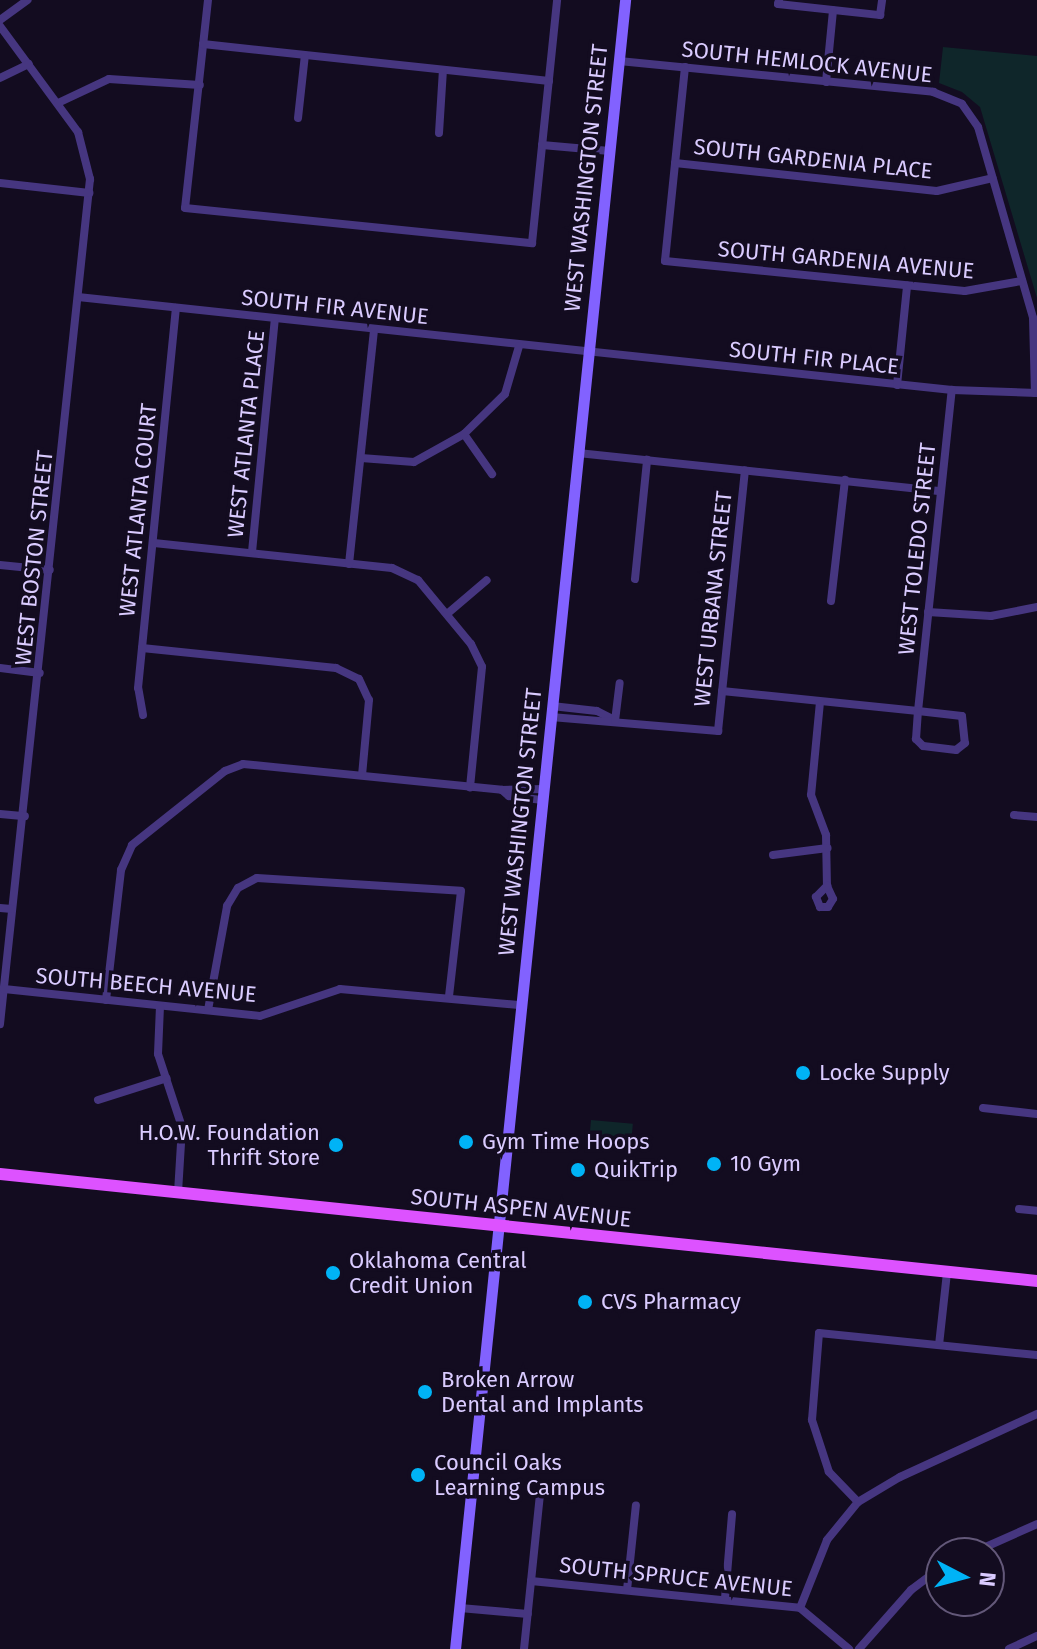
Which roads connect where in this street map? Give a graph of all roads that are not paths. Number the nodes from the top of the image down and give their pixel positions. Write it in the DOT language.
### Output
graph roads {
  1 [pos="28,0"];
  2 [pos="208,0"];
  3 [pos="557,0"];
  4 [pos="625,0"];
  5 [pos="882,0"];
  6 [pos="778,2"];
  7 [pos="833,10"];
  8 [pos="0,23"];
  9 [pos="203,44"];
  10 [pos="305,55"];
  11 [pos="619,61"];
  12 [pos="29,64"];
  13 [pos="685,67"];
  14 [pos="443,70"];
  15 [pos="0,78"];
  16 [pos="549,81"];
  17 [pos="826,82"];
  18 [pos="200,85"];
  19 [pos="58,103"];
  20 [pos="298,118"];
  21 [pos="439,133"];
  22 [pos="542,145"];
  23 [pos="610,151"];
  24 [pos="675,163"];
  25 [pos="993,178"];
  26 [pos="0,183"];
  27 [pos="89,193"];
  28 [pos="1022,281"];
  29 [pos="907,286"];
  30 [pos="78,297"];
  31 [pos="176,308"];
  32 [pos="275,319"];
  33 [pos="374,329"];
  34 [pos="519,346"];
  35 [pos="588,353"];
  36 [pos="897,385"];
  37 [pos="952,390"];
  38 [pos="1036,393"];
  39 [pos="464,434"];
  40 [pos="578,453"];
  41 [pos="361,458"];
  42 [pos="647,460"];
  43 [pos="745,470"];
  44 [pos="492,474"];
  45 [pos="845,480"];
  46 [pos="941,491"];
  47 [pos="154,543"];
  48 [pos="252,552"];
  49 [pos="349,564"];
  50 [pos="0,565"];
  51 [pos="50,570"];
  52 [pos="635,579"];
  53 [pos="487,580"];
  54 [pos="831,601"];
  55 [pos="1037,607"];
  56 [pos="928,612"];
  57 [pos="447,614"];
  58 [pos="142,648"];
  59 [pos="0,668"];
  60 [pos="40,673"];
  61 [pos="620,683"];
  62 [pos="722,691"];
  63 [pos="820,702"];
  64 [pos="552,711"];
  65 [pos="918,711"];
  66 [pos="143,715"];
  67 [pos="615,721"];
  68 [pos="362,775"];
  69 [pos="470,787"];
  70 [pos="543,795"];
  71 [pos="0,814"];
  72 [pos="1014,815"];
  73 [pos="25,816"];
  74 [pos="1037,817"];
  75 [pos="828,848"];
  76 [pos="773,855"];
  77 [pos="827,886"];
  78 [pos="0,908"];
  79 [pos="12,909"];
  80 [pos="4,989"];
  81 [pos="449,997"];
  82 [pos="106,1000"];
  83 [pos="521,1005"];
  84 [pos="160,1006"];
  85 [pos="208,1010"];
  86 [pos="0,1024"];
  87 [pos="167,1078"];
  88 [pos="98,1100"];
  89 [pos="983,1108"];
  90 [pos="1037,1114"];
  91 [pos="0,1174"];
  92 [pos="178,1193"];
  93 [pos="1019,1209"];
  94 [pos="1037,1211"];
  95 [pos="499,1226"];
  96 [pos="947,1272"];
  97 [pos="1037,1281"];
  98 [pos="939,1345"];
  99 [pos="1037,1355"];
  100 [pos="1037,1414"];
  101 [pos="540,1495"];
  102 [pos="858,1502"];
  103 [pos="636,1505"];
  104 [pos="732,1514"];
  105 [pos="1037,1524"];
  106 [pos="1005,1538"];
  107 [pos="925,1579"];
  108 [pos="531,1581"];
  109 [pos="627,1590"];
  110 [pos="725,1598"];
  111 [pos="460,1608"];
  112 [pos="800,1608"];
  113 [pos="528,1614"];
  114 [pos="1037,1636"];
  115 [pos="455,1649"];
  116 [pos="524,1649"];
  117 [pos="849,1649"];
  118 [pos="859,1649"];
  119 [pos="1009,1649"];
  1 -- 8 [label="street"];
  2 -- 9 [label="street"];
  3 -- 16 [label="street"];
  4 -- 11 [label="main road, WEST WASHINGTON STREET"];
  5 -- 7 [label="street"];
  6 -- 7 [label="street"];
  7 -- 17 [label="street"];
  8 -- 12 [label="street, WEST BOSTON STREET"];
  9 -- 10 [label="street"];
  9 -- 18 [label="street"];
  10 -- 14 [label="street"];
  10 -- 20 [label="street"];
  11 -- 13 [label="street, SOUTH HEMLOCK AVENUE"];
  11 -- 23 [label="main road, WEST WASHINGTON STREET"];
  12 -- 15 [label="street"];
  12 -- 19 [label="street, WEST BOSTON STREET"];
  13 -- 17 [label="street, SOUTH HEMLOCK AVENUE"];
  13 -- 24 [label="street"];
  14 -- 16 [label="street"];
  14 -- 21 [label="street"];
  16 -- 22 [label="street"];
  17 -- 25 [label="street, SOUTH HEMLOCK AVENUE"];
  18 -- 19 [label="street"];
  18 -- 22 [label="street"];
  19 -- 27 [label="street, WEST BOSTON STREET"];
  22 -- 23 [label="street"];
  23 -- 35 [label="main road, WEST WASHINGTON STREET"];
  24 -- 25 [label="street, SOUTH GARDENIA PLACE"];
  24 -- 29 [label="street, SOUTH GARDENIA AVENUE"];
  25 -- 28 [label="street"];
  26 -- 27 [label="street"];
  27 -- 30 [label="street, WEST BOSTON STREET"];
  28 -- 29 [label="street, SOUTH GARDENIA AVENUE"];
  28 -- 38 [label="street"];
  29 -- 36 [label="street"];
  30 -- 31 [label="street, SOUTH FIR AVENUE"];
  30 -- 51 [label="street, WEST BOSTON STREET"];
  31 -- 32 [label="street, SOUTH FIR AVENUE"];
  31 -- 47 [label="street, WEST ATLANTA COURT"];
  32 -- 33 [label="street, SOUTH FIR AVENUE"];
  32 -- 48 [label="street, WEST ATLANTA PLACE"];
  33 -- 34 [label="street, SOUTH FIR AVENUE"];
  33 -- 41 [label="street"];
  34 -- 35 [label="street, SOUTH FIR AVENUE"];
  34 -- 39 [label="street"];
  35 -- 36 [label="street, SOUTH FIR PLACE"];
  35 -- 40 [label="main road, WEST WASHINGTON STREET"];
  36 -- 37 [label="street, SOUTH FIR PLACE"];
  37 -- 38 [label="street, SOUTH FIR PLACE"];
  37 -- 46 [label="street, WEST TOLEDO STREET"];
  39 -- 41 [label="street"];
  39 -- 44 [label="street"];
  40 -- 42 [label="street"];
  40 -- 64 [label="main road, WEST WASHINGTON STREET"];
  41 -- 49 [label="street"];
  42 -- 43 [label="street"];
  42 -- 52 [label="street"];
  43 -- 45 [label="street"];
  43 -- 62 [label="street, WEST URBANA STREET"];
  45 -- 46 [label="street"];
  45 -- 54 [label="street"];
  46 -- 56 [label="street, WEST TOLEDO STREET"];
  47 -- 48 [label="street"];
  47 -- 58 [label="street, WEST ATLANTA COURT"];
  48 -- 49 [label="street"];
  49 -- 57 [label="street"];
  50 -- 51 [label="street"];
  51 -- 60 [label="street, WEST BOSTON STREET"];
  53 -- 57 [label="street"];
  55 -- 56 [label="street"];
  56 -- 65 [label="street, WEST TOLEDO STREET"];
  57 -- 69 [label="street"];
  58 -- 66 [label="street, WEST ATLANTA COURT"];
  58 -- 68 [label="street"];
  59 -- 60 [label="street"];
  60 -- 73 [label="street, WEST BOSTON STREET"];
  61 -- 67 [label="street"];
  62 -- 63 [label="street"];
  62 -- 67 [label="street, WEST URBANA STREET"];
  63 -- 65 [label="street"];
  63 -- 75 [label="street"];
  64 -- 67 [label="street"];
  64 -- 70 [label="main road, WEST WASHINGTON STREET"];
  65 -- 65 [label="street"];
  68 -- 69 [label="street"];
  68 -- 82 [label="street"];
  69 -- 70 [label="street"];
  70 -- 83 [label="main road, WEST WASHINGTON STREET"];
  71 -- 73 [label="street"];
  72 -- 74 [label="street"];
  73 -- 79 [label="street, WEST BOSTON STREET"];
  75 -- 76 [label="street"];
  75 -- 77 [label="street"];
  78 -- 79 [label="street"];
  79 -- 80 [label="street, WEST BOSTON STREET"];
  80 -- 82 [label="street, SOUTH BEECH AVENUE"];
  80 -- 86 [label="street, WEST BOSTON STREET"];
  81 -- 83 [label="street, SOUTH BEECH AVENUE"];
  81 -- 85 [label="street, SOUTH BEECH AVENUE"];
  81 -- 85 [label="street"];
  82 -- 84 [label="street, SOUTH BEECH AVENUE"];
  83 -- 95 [label="main road, WEST WASHINGTON STREET"];
  84 -- 85 [label="street, SOUTH BEECH AVENUE"];
  84 -- 87 [label="street"];
  87 -- 88 [label="street"];
  87 -- 92 [label="street"];
  89 -- 90 [label="street"];
  91 -- 92 [label="main road, SOUTH ASPEN AVENUE"];
  92 -- 95 [label="main road, SOUTH ASPEN AVENUE"];
  93 -- 94 [label="street"];
  95 -- 96 [label="main road, SOUTH ASPEN AVENUE"];
  95 -- 111 [label="main road, WEST WASHINGTON STREET"];
  96 -- 97 [label="main road, SOUTH ASPEN AVENUE"];
  96 -- 98 [label="street"];
  98 -- 99 [label="street"];
  98 -- 102 [label="street"];
  100 -- 102 [label="street"];
  101 -- 108 [label="street"];
  102 -- 112 [label="street"];
  103 -- 109 [label="street"];
  104 -- 110 [label="street"];
  105 -- 106 [label="street"];
  107 -- 118 [label="street"];
  108 -- 109 [label="street, SOUTH SPRUCE AVENUE"];
  108 -- 113 [label="street"];
  109 -- 110 [label="street, SOUTH SPRUCE AVENUE"];
  110 -- 112 [label="street, SOUTH SPRUCE AVENUE"];
  111 -- 113 [label="street"];
  111 -- 115 [label="main road, WEST WASHINGTON STREET"];
  112 -- 117 [label="street, SOUTH SPRUCE AVENUE"];
  113 -- 116 [label="street"];
  114 -- 119 [label="street"];
}
